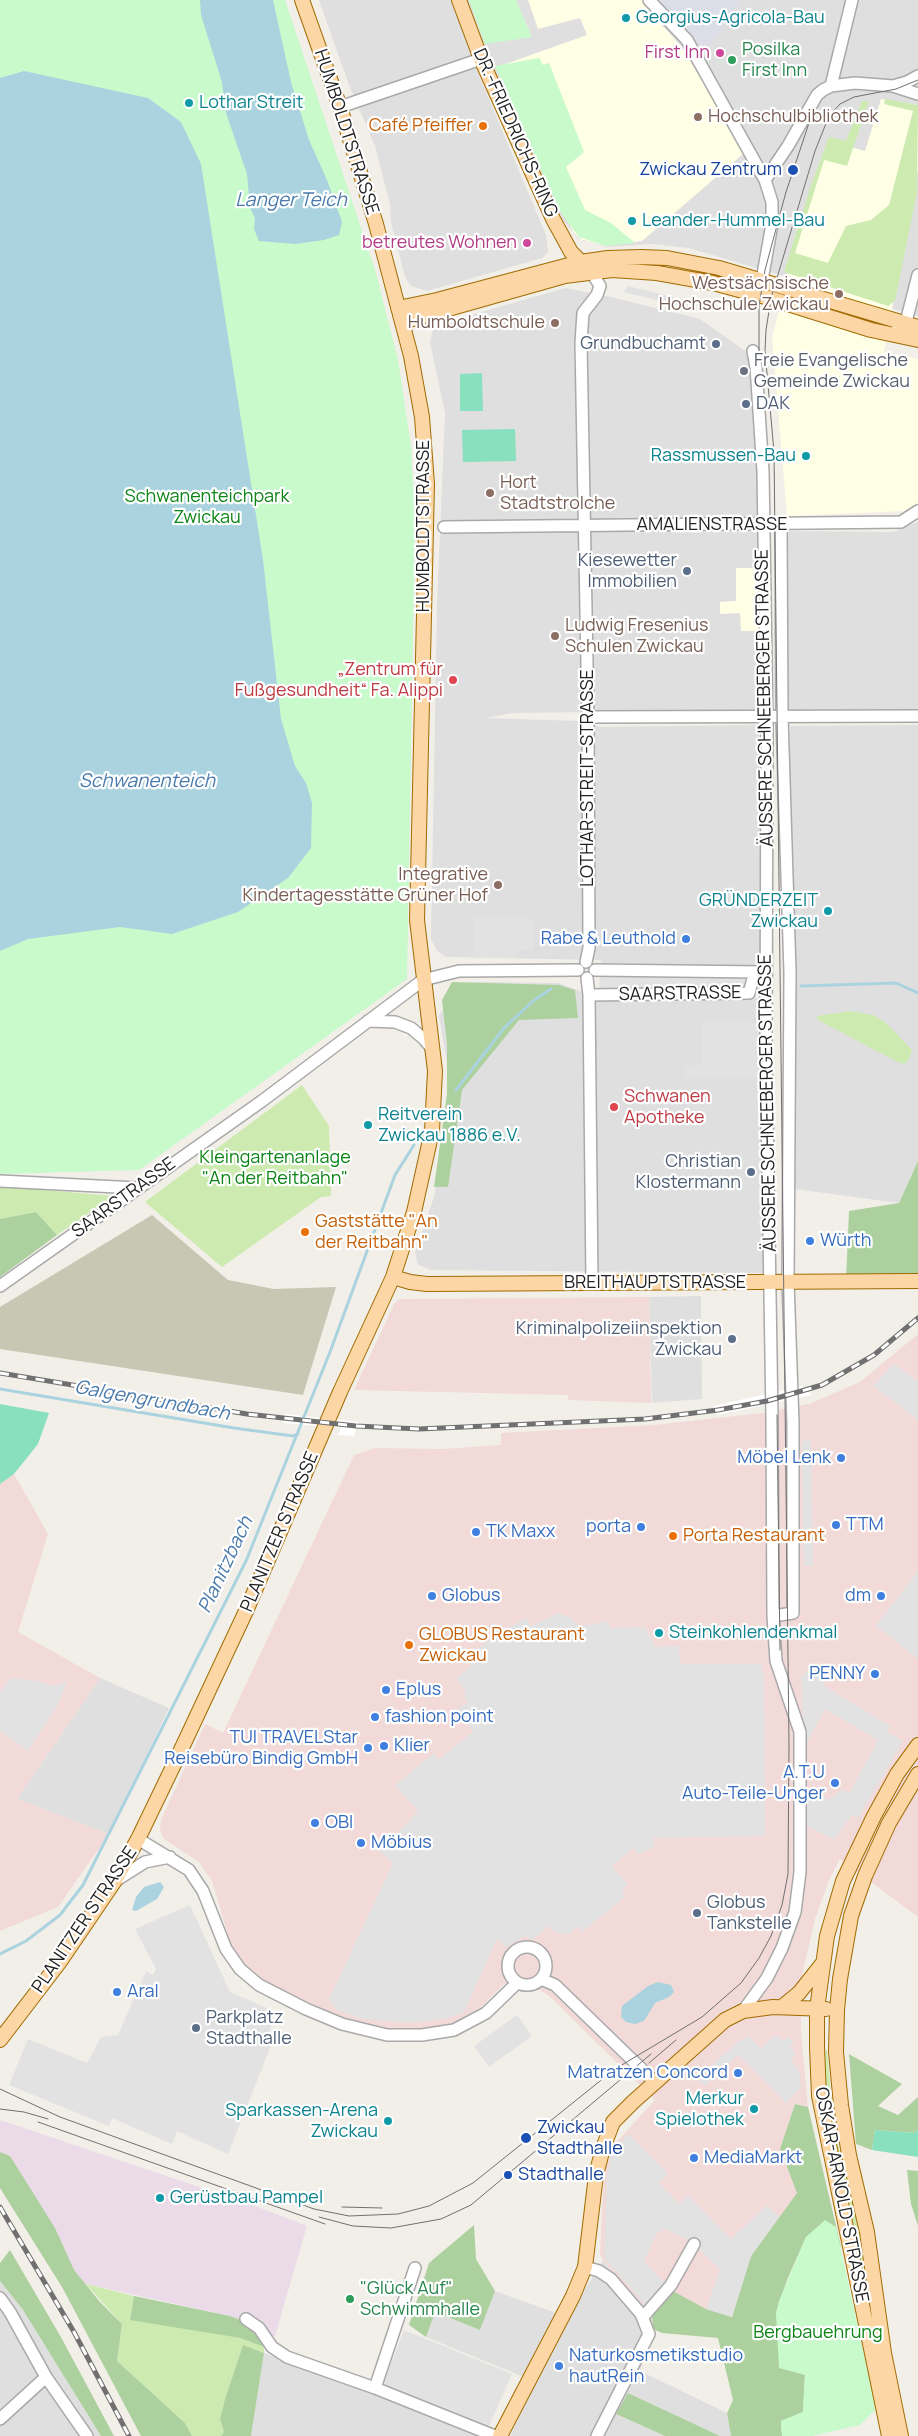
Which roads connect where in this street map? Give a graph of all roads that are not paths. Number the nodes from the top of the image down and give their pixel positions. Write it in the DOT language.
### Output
graph roads {
  1 [pos="302,0"];
  2 [pos="459,0"];
  3 [pos="653,1"];
  4 [pos="848,2"];
  5 [pos="705,50"];
  6 [pos="481,59"];
  7 [pos="700,63"];
  8 [pos="917,76"];
  9 [pos="831,86"];
  10 [pos="893,86"];
  11 [pos="918,94"];
  12 [pos="340,107"];
  13 [pos="765,180"];
  14 [pos="580,262"];
  15 [pos="591,271"];
  16 [pos="918,275"];
  17 [pos="762,280"];
  18 [pos="398,308"];
  19 [pos="402,322"];
  20 [pos="911,325"];
  21 [pos="885,334"];
  22 [pos="918,340"];
  23 [pos="753,351"];
  24 [pos="918,511"];
  25 [pos="585,525"];
  26 [pos="763,525"];
  27 [pos="781,525"];
  28 [pos="444,527"];
  29 [pos="918,716"];
  30 [pos="588,717"];
  31 [pos="766,717"];
  32 [pos="782,717"];
  33 [pos="586,970"];
  34 [pos="760,972"];
  35 [pos="423,980"];
  36 [pos="589,996"];
  37 [pos="368,1021"];
  38 [pos="433,1050"];
  39 [pos="0,1181"];
  40 [pos="137,1188"];
  41 [pos="393,1277"];
  42 [pos="918,1281"];
  43 [pos="770,1282"];
  44 [pos="788,1282"];
  45 [pos="592,1283"];
  46 [pos="0,1286"];
  47 [pos="773,1616"];
  48 [pos="918,1745"];
  49 [pos="918,1774"];
  50 [pos="138,1839"];
  51 [pos="170,1857"];
  52 [pos="114,1882"];
  53 [pos="823,1963"];
  54 [pos="542,1979"];
  55 [pos="517,1983"];
  56 [pos="782,2007"];
  57 [pos="817,2009"];
  58 [pos="837,2010"];
  59 [pos="743,2011"];
  60 [pos="0,2040"];
  61 [pos="655,2082"];
  62 [pos="694,2244"];
  63 [pos="585,2267"];
  64 [pos="415,2268"];
  65 [pos="0,2298"];
  66 [pos="5,2315"];
  67 [pos="644,2317"];
  68 [pos="246,2319"];
  69 [pos="46,2377"];
  70 [pos="375,2388"];
  71 [pos="0,2419"];
  72 [pos="891,2426"];
  73 [pos="87,2436"];
  74 [pos="495,2436"];
  75 [pos="500,2436"];
  76 [pos="597,2436"];
  77 [pos="901,2436"];
  1 -- 12 [label="main road, HUMBOLDTSTRASSE"];
  2 -- 6 [label="main road, DR.-FRIEDRICHS-RING"];
  3 -- 7 [label="street"];
  4 -- 9 [label="street"];
  5 -- 7 [label="street"];
  6 -- 12 [label="street"];
  6 -- 14 [label="main road, DR.-FRIEDRICHS-RING"];
  7 -- 13 [label="street"];
  8 -- 10 [label="street"];
  9 -- 10 [label="street"];
  9 -- 13 [label="street"];
  10 -- 11 [label="street"];
  12 -- 18 [label="main road, HUMBOLDTSTRASSE"];
  13 -- 17 [label="street"];
  14 -- 15 [label="main road, DR.-FRIEDRICHS-RING"];
  14 -- 17 [label="main road"];
  14 -- 18 [label="main road"];
  15 -- 19 [label="main road"];
  15 -- 21 [label="main road"];
  15 -- 25 [label="street, LOTHAR-STREIT-STRASSE"];
  16 -- 20 [label="street"];
  17 -- 20 [label="main road"];
  18 -- 19 [label="main road, HUMBOLDTSTRASSE"];
  19 -- 35 [label="main road, HUMBOLDTSTRASSE"];
  20 -- 21 [label="street"];
  21 -- 22 [label="main road"];
  23 -- 26 [label="street, ÄUSSERE SCHNEEBERGER STRASSE"];
  24 -- 27 [label="street, AMALIENSTRASSE"];
  25 -- 26 [label="street, AMALIENSTRASSE"];
  25 -- 28 [label="street, AMALIENSTRASSE"];
  25 -- 30 [label="street, LOTHAR-STREIT-STRASSE"];
  26 -- 27 [label="street, AMALIENSTRASSE"];
  26 -- 31 [label="street, ÄUSSERE SCHNEEBERGER STRASSE"];
  27 -- 32 [label="street, ÄUSSERE SCHNEEBERGER STRASSE"];
  29 -- 32 [label="street"];
  30 -- 31 [label="street"];
  30 -- 33 [label="street, LOTHAR-STREIT-STRASSE"];
  31 -- 32 [label="street"];
  31 -- 34 [label="street, ÄUSSERE SCHNEEBERGER STRASSE"];
  32 -- 44 [label="street, ÄUSSERE SCHNEEBERGER STRASSE"];
  33 -- 34 [label="street, SAARSTRASSE"];
  33 -- 35 [label="street, SAARSTRASSE"];
  33 -- 36 [label="street, LOTHAR-STREIT-STRASSE"];
  34 -- 36 [label="street, SAARSTRASSE"];
  34 -- 43 [label="street, ÄUSSERE SCHNEEBERGER STRASSE"];
  35 -- 37 [label="street, SAARSTRASSE"];
  35 -- 38 [label="main road, PLANITZER STRASSE"];
  36 -- 45 [label="street, LOTHAR-STREIT-STRASSE"];
  37 -- 38 [label="street"];
  37 -- 40 [label="street, SAARSTRASSE"];
  38 -- 41 [label="main road, PLANITZER STRASSE"];
  39 -- 40 [label="street"];
  40 -- 46 [label="street, SAARSTRASSE"];
  41 -- 45 [label="main road, BREITHAUPTSTRASSE"];
  41 -- 50 [label="main road, PLANITZER STRASSE"];
  42 -- 44 [label="main road, BREITHAUPTSTRASSE"];
  43 -- 44 [label="main road, BREITHAUPTSTRASSE"];
  43 -- 45 [label="main road, BREITHAUPTSTRASSE"];
  43 -- 47 [label="street, ÄUSSERE SCHNEEBERGER STRASSE"];
  44 -- 47 [label="street, ÄUSSERE SCHNEEBERGER STRASSE"];
  47 -- 59 [label="street, ÄUSSERE SCHNEEBERGER STRASSE"];
  48 -- 53 [label="main road, OSKAR-ARNOLD-STRASSE"];
  49 -- 58 [label="main road, OSKAR-ARNOLD-STRASSE"];
  50 -- 51 [label="street"];
  50 -- 52 [label="main road, PLANITZER STRASSE"];
  51 -- 52 [label="street"];
  51 -- 55 [label="street"];
  52 -- 60 [label="main road, PLANITZER STRASSE"];
  53 -- 56 [label="main road"];
  53 -- 57 [label="main road, OSKAR-ARNOLD-STRASSE"];
  54 -- 55 [label="street"];
  54 -- 55 [label="street"];
  54 -- 61 [label="street"];
  56 -- 57 [label="main road, ÄUSSERE SCHNEEBERGER STRASSE"];
  56 -- 59 [label="main road, ÄUSSERE SCHNEEBERGER STRASSE"];
  57 -- 58 [label="main road, ÄUSSERE SCHNEEBERGER STRASSE"];
  57 -- 72 [label="main road, OSKAR-ARNOLD-STRASSE"];
  58 -- 72 [label="main road, OSKAR-ARNOLD-STRASSE"];
  59 -- 61 [label="main road, ÄUSSERE SCHNEEBERGER STRASSE"];
  61 -- 63 [label="main road, ÄUSSERE SCHNEEBERGER STRASSE"];
  62 -- 67 [label="street"];
  63 -- 67 [label="street"];
  63 -- 75 [label="main road, ÄUSSERE SCHNEEBERGER STRASSE"];
  64 -- 70 [label="street"];
  65 -- 66 [label="street"];
  66 -- 69 [label="street"];
  67 -- 76 [label="street"];
  68 -- 70 [label="street"];
  69 -- 71 [label="street"];
  69 -- 73 [label="street"];
  70 -- 74 [label="street"];
  72 -- 77 [label="main road"];
}
